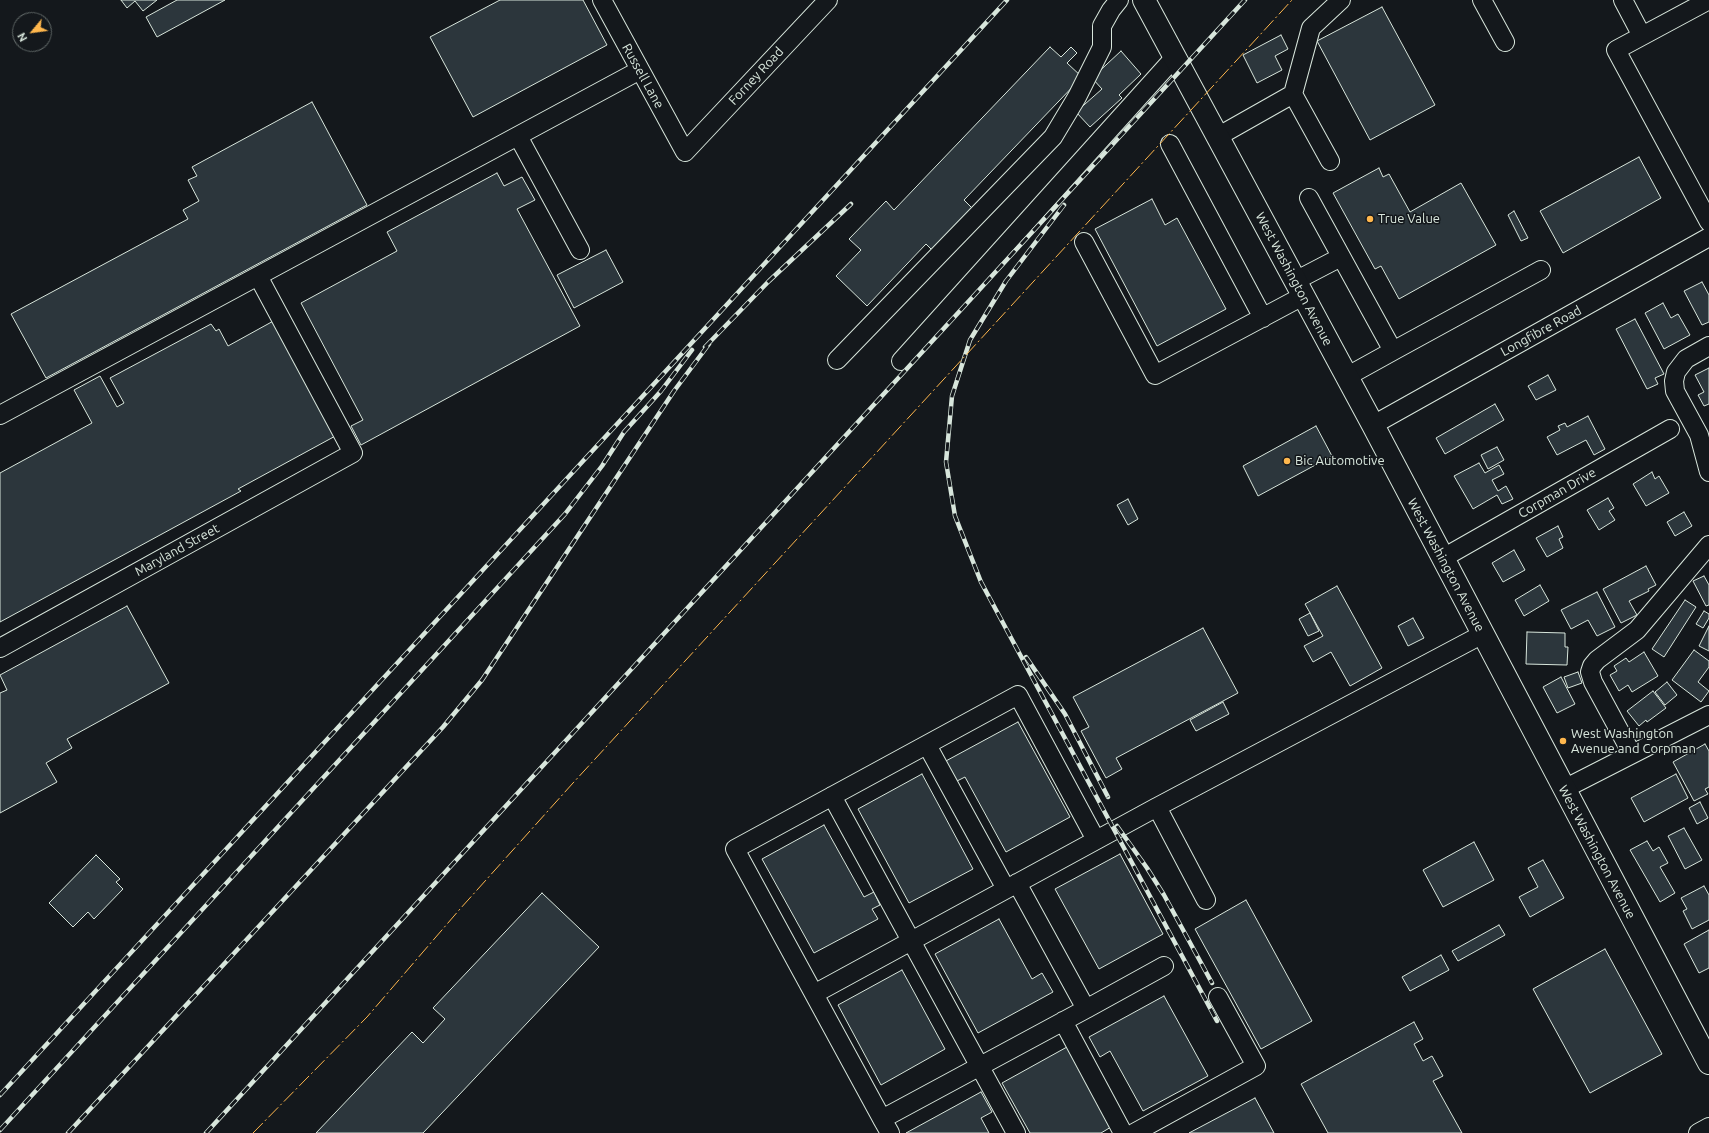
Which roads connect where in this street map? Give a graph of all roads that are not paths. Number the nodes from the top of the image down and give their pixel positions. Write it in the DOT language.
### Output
graph roads {
  1 [pos="602,0"];
  2 [pos="828,0"];
  3 [pos="1118,0"];
  4 [pos="1144,0"];
  5 [pos="1341,0"];
  6 [pos="1482,0"];
  7 [pos="1623,0"];
  8 [pos="1709,0"];
  9 [pos="1642,36"];
  10 [pos="1505,42"];
  11 [pos="1177,63"];
  12 [pos="640,70"];
  13 [pos="1293,94"];
  14 [pos="518,136"];
  15 [pos="1217,137"];
  16 [pos="1170,144"];
  17 [pos="685,152"];
  18 [pos="1330,161"];
  19 [pos="1309,198"];
  20 [pos="1709,222"];
  21 [pos="1709,237"];
  22 [pos="1084,242"];
  23 [pos="580,250"];
  24 [pos="1341,256"];
  25 [pos="1541,270"];
  26 [pos="258,276"];
  27 [pos="1299,289"];
  28 [pos="1263,318"];
  29 [pos="1709,346"];
  30 [pos="1393,352"];
  31 [pos="837,360"];
  32 [pos="901,361"];
  33 [pos="1346,377"];
  34 [pos="0,415"];
  35 [pos="1373,425"];
  36 [pos="1670,428"];
  37 [pos="1709,472"];
  38 [pos="1709,545"];
  39 [pos="1443,558"];
  40 [pos="1483,634"];
  41 [pos="0,648"];
  42 [pos="1709,715"];
  43 [pos="927,745"];
  44 [pos="1632,754"];
  45 [pos="1564,789"];
  46 [pos="832,796"];
  47 [pos="1157,807"];
  48 [pos="1096,840"];
  49 [pos="1012,886"];
  50 [pos="1206,900"];
  51 [pos="911,940"];
  52 [pos="1164,966"];
  53 [pos="814,994"];
  54 [pos="1218,997"];
  55 [pos="1086,1009"];
  56 [pos="1063,1021"];
  57 [pos="1709,1062"];
  58 [pos="980,1066"];
  59 [pos="886,1126"];
  60 [pos="1709,1127"];
  61 [pos="1016,1133"];
  62 [pos="1123,1133"];
  63 [pos="1134,1133"];
  64 [pos="1698,1133"];
  1 -- 12 [label="street, Russell Lane"];
  2 -- 17 [label="street, Forney Road"];
  3 -- 31 [label="street"];
  4 -- 11 [label="main road, West Washington Avenue"];
  5 -- 13 [label="street"];
  6 -- 10 [label="street"];
  7 -- 9 [label="street"];
  8 -- 9 [label="street"];
  9 -- 20 [label="street"];
  11 -- 15 [label="main road, West Washington Avenue"];
  11 -- 32 [label="street"];
  12 -- 14 [label="street"];
  12 -- 17 [label="street, Russell Lane"];
  13 -- 15 [label="street"];
  13 -- 18 [label="street"];
  14 -- 23 [label="street"];
  14 -- 26 [label="street"];
  15 -- 27 [label="main road, West Washington Avenue"];
  16 -- 28 [label="street"];
  19 -- 24 [label="street"];
  21 -- 35 [label="street, Longfibre Road"];
  22 -- 28 [label="street"];
  24 -- 27 [label="street"];
  24 -- 30 [label="street"];
  25 -- 30 [label="street"];
  26 -- 34 [label="street"];
  26 -- 41 [label="street, Maryland Street"];
  27 -- 28 [label="street"];
  27 -- 33 [label="main road, West Washington Avenue"];
  29 -- 37 [label="street"];
  30 -- 33 [label="street"];
  33 -- 35 [label="main road, West Washington Avenue"];
  35 -- 39 [label="main road, West Washington Avenue"];
  36 -- 39 [label="street, Corpman Drive"];
  38 -- 44 [label="street"];
  39 -- 40 [label="main road, West Washington Avenue"];
  40 -- 45 [label="main road, West Washington Avenue"];
  40 -- 47 [label="street"];
  42 -- 44 [label="street"];
  43 -- 46 [label="street"];
  43 -- 48 [label="street"];
  43 -- 49 [label="street"];
  44 -- 45 [label="street"];
  45 -- 57 [label="main road, West Washington Avenue"];
  46 -- 51 [label="street"];
  46 -- 53 [label="street"];
  47 -- 48 [label="street"];
  47 -- 50 [label="street"];
  48 -- 49 [label="street"];
  49 -- 51 [label="street"];
  49 -- 55 [label="street"];
  51 -- 53 [label="street"];
  51 -- 58 [label="street"];
  52 -- 55 [label="street"];
  53 -- 59 [label="street"];
  54 -- 63 [label="street"];
  55 -- 56 [label="street"];
  56 -- 58 [label="street"];
  56 -- 62 [label="street"];
  58 -- 59 [label="street"];
  58 -- 61 [label="street"];
  60 -- 64 [label="street"];
}
